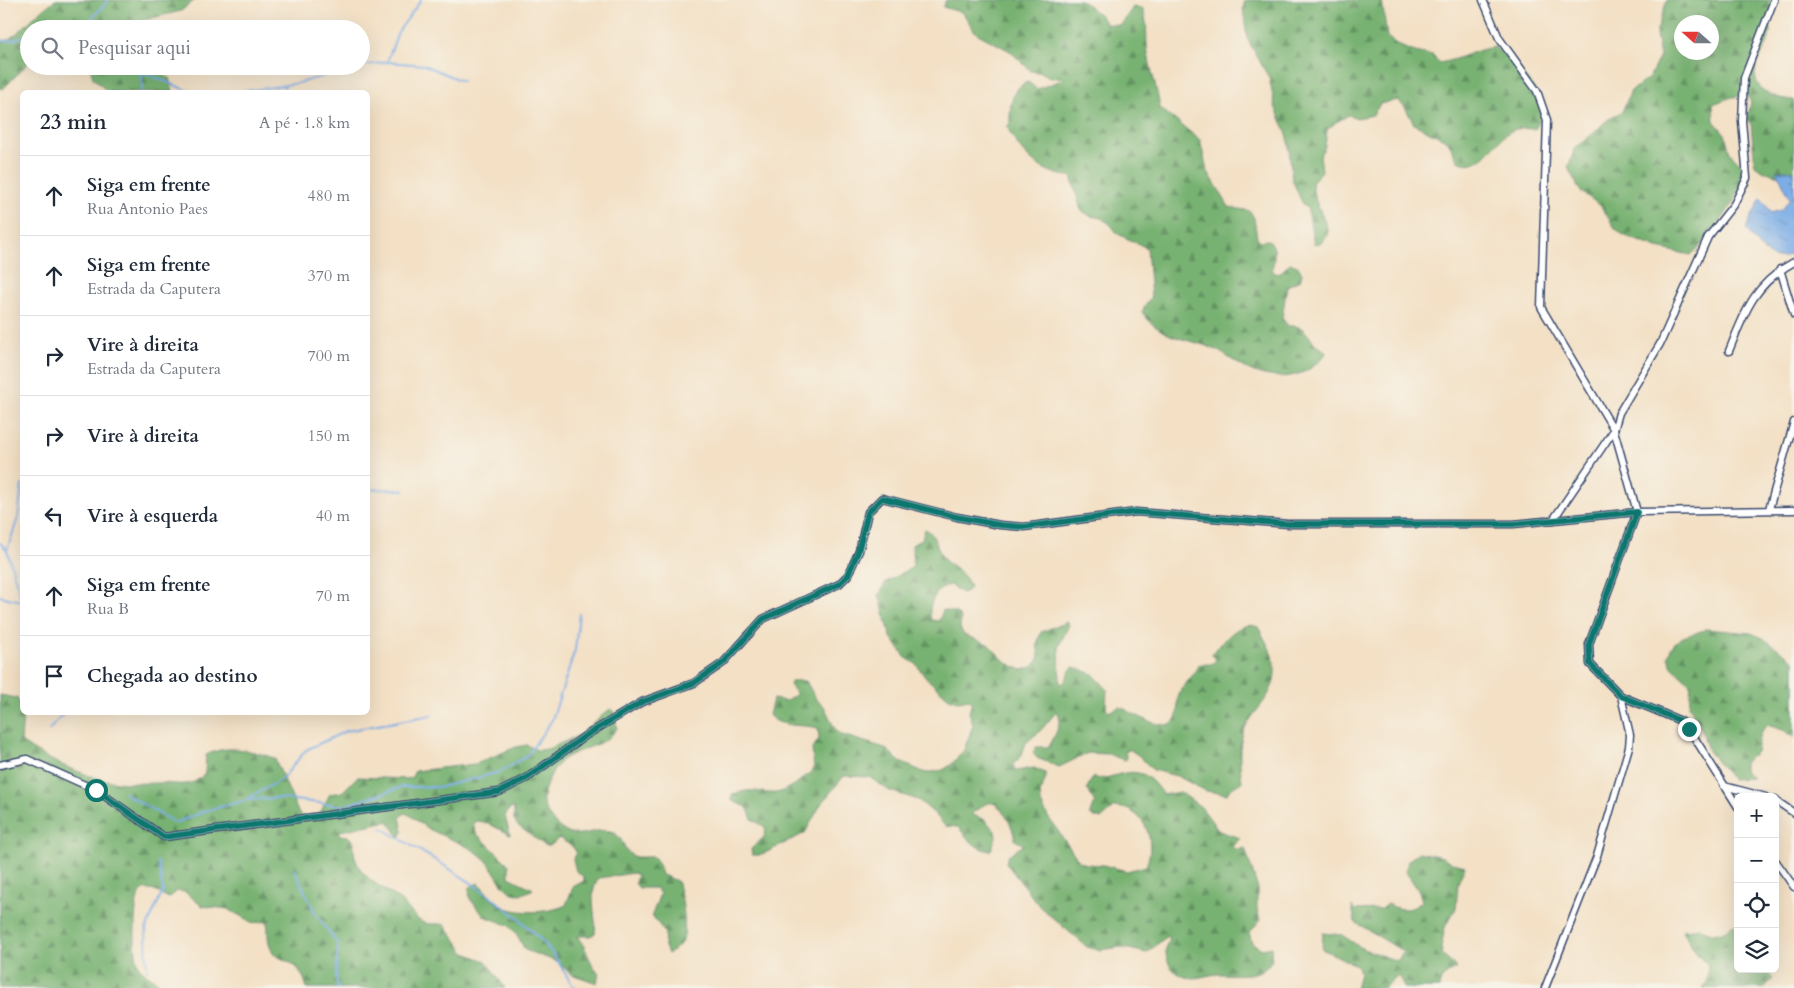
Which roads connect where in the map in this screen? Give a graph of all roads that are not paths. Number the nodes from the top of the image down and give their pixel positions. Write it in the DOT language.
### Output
graph roads {
  1 [pos="1482,0"];
  2 [pos="1774,0"];
  3 [pos="1794,262"];
  4 [pos="1780,270"];
  5 [pos="1794,315"];
  6 [pos="1729,351"];
  7 [pos="1794,422"];
  8 [pos="1614,430"];
  9 [pos="1769,509"];
  10 [pos="1794,510"];
  11 [pos="1637,512"];
  12 [pos="1553,520"];
  13 [pos="1621,696"];
  14 [pos="0,765"];
  15 [pos="1724,786"];
  16 [pos="1751,793"];
  17 [pos="1734,801"];
  18 [pos="1779,803"];
  19 [pos="1794,813"];
  20 [pos="1779,866"];
  21 [pos="1794,887"];
  22 [pos="1545,988"];
  1 -- 8 [label="street"];
  2 -- 8 [label="street"];
  3 -- 4 [label="street"];
  4 -- 5 [label="street"];
  4 -- 6 [label="street"];
  7 -- 9 [label="street"];
  8 -- 11 [label="street"];
  8 -- 12 [label="street"];
  9 -- 10 [label="street"];
  9 -- 11 [label="street"];
  11 -- 12 [label="street"];
  11 -- 13 [label="street"];
  12 -- 14 [label="street"];
  13 -- 15 [label="street"];
  13 -- 22 [label="street"];
  15 -- 16 [label="street"];
  15 -- 17 [label="street"];
  18 -- 19 [label="street"];
  20 -- 21 [label="street"];
}
